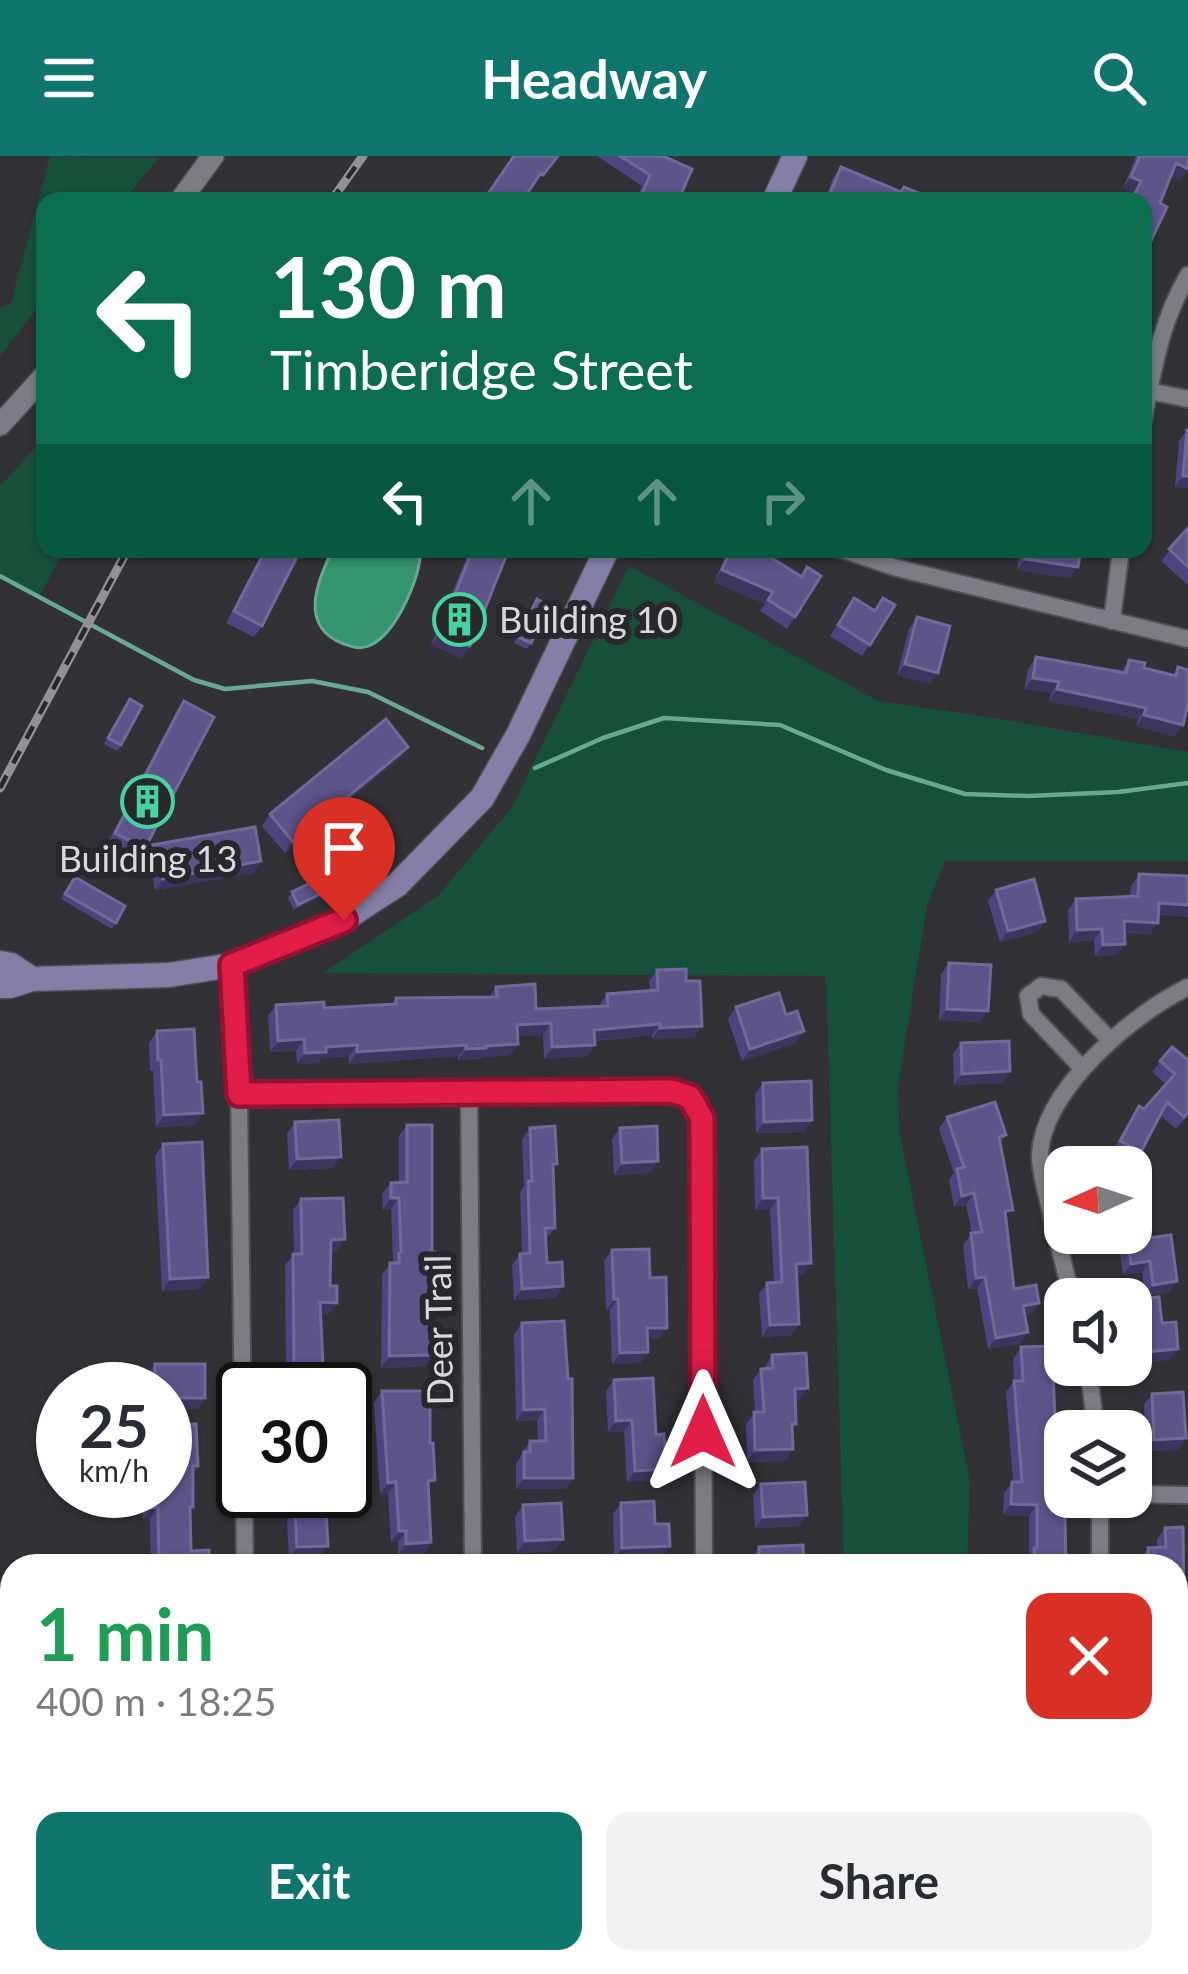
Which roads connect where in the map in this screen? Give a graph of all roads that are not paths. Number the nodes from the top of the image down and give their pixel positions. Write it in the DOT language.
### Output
graph roads {
  1 [pos="213,156"];
  2 [pos="795,156"];
  3 [pos="187,192"];
  4 [pos="778,192"];
  5 [pos="1188,275"];
  6 [pos="1152,373"];
  7 [pos="36,385"];
  8 [pos="1152,392"];
  9 [pos="1188,399"];
  10 [pos="0,424"];
  11 [pos="604,558"];
  12 [pos="867,558"];
  13 [pos="1119,558"];
  14 [pos="1112,621"];
  15 [pos="1188,639"];
  16 [pos="0,963"];
  17 [pos="232,965"];
  18 [pos="32,979"];
  19 [pos="0,986"];
  20 [pos="1188,987"];
  21 [pos="1111,1041"];
  22 [pos="1083,1069"];
  23 [pos="239,1094"];
  24 [pos="469,1094"];
  25 [pos="1067,1278"];
  26 [pos="242,1362"];
  27 [pos="1152,1494"];
  28 [pos="1188,1495"];
  29 [pos="244,1518"];
  30 [pos="1100,1518"];
  31 [pos="244,1554"];
  32 [pos="473,1554"];
  33 [pos="704,1554"];
  34 [pos="1100,1554"];
  1 -- 3 [label="street"];
  2 -- 4 [label="main road"];
  5 -- 6 [label="street"];
  7 -- 10 [label="street"];
  8 -- 9 [label="street"];
  11 -- 17 [label="main road"];
  12 -- 14 [label="street"];
  13 -- 14 [label="street"];
  14 -- 15 [label="street"];
  16 -- 18 [label="main road"];
  17 -- 18 [label="main road"];
  17 -- 23 [label="street"];
  18 -- 19 [label="main road"];
  20 -- 21 [label="street"];
  21 -- 22 [label="street"];
  21 -- 22 [label="street"];
  22 -- 25 [label="street"];
  23 -- 24 [label="street"];
  23 -- 26 [label="street"];
  24 -- 32 [label="street, Deer Trail"];
  24 -- 33 [label="street"];
  27 -- 28 [label="street"];
  29 -- 31 [label="street"];
  30 -- 34 [label="street"];
}
